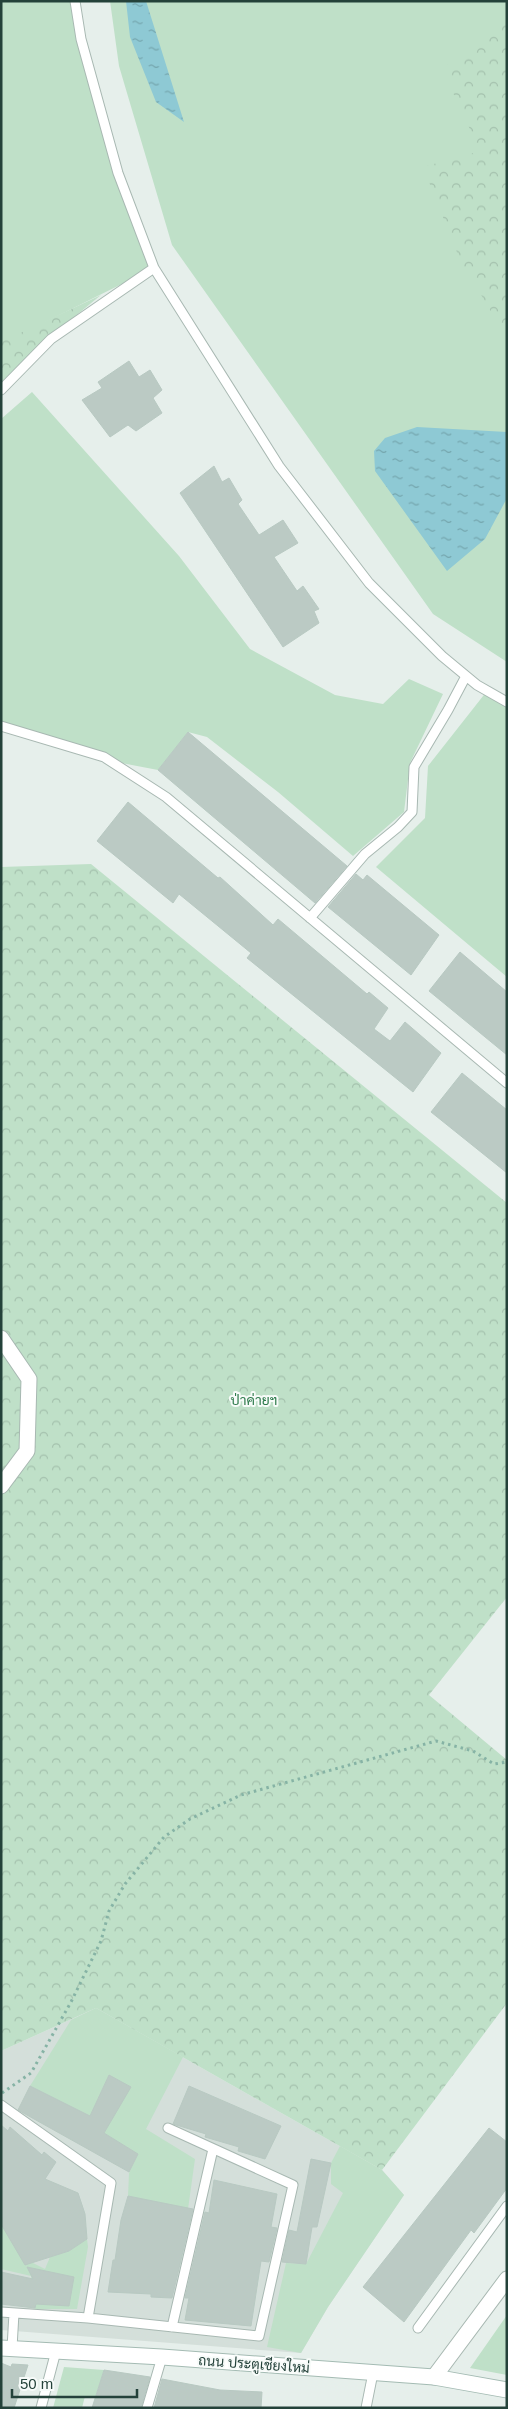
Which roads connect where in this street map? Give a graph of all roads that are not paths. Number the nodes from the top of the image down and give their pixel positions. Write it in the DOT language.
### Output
graph roads {
  1 [pos="75,1"];
  2 [pos="154,268"];
  3 [pos="1,390"];
  4 [pos="466,676"];
  5 [pos="507,702"];
  6 [pos="1,726"];
  7 [pos="310,918"];
  8 [pos="507,1083"];
  9 [pos="1,1338"];
  10 [pos="1,1486"];
  11 [pos="1,2105"];
  12 [pos="168,2128"];
  13 [pos="212,2149"];
  14 [pos="507,2206"];
  15 [pos="507,2279"];
  16 [pos="1,2312"];
  17 [pos="14,2313"];
  18 [pos="88,2318"];
  19 [pos="172,2327"];
  20 [pos="418,2328"];
  21 [pos="6,2348"];
  22 [pos="56,2351"];
  23 [pos="162,2357"];
  24 [pos="373,2373"];
  25 [pos="434,2377"];
  26 [pos="507,2390"];
  27 [pos="41,2408"];
  28 [pos="147,2408"];
  29 [pos="366,2408"];
  1 -- 2 [label="lane"];
  2 -- 3 [label="lane"];
  2 -- 4 [label="lane"];
  4 -- 5 [label="lane"];
  4 -- 7 [label="lane"];
  6 -- 7 [label="lane"];
  7 -- 8 [label="lane"];
  9 -- 10 [label="main road"];
  11 -- 18 [label="lane"];
  12 -- 13 [label="lane"];
  13 -- 19 [label="lane"];
  13 -- 19 [label="lane"];
  14 -- 20 [label="lane"];
  15 -- 25 [label="main road"];
  16 -- 17 [label="lane"];
  17 -- 18 [label="lane"];
  17 -- 21 [label="lane"];
  18 -- 19 [label="lane"];
  21 -- 22 [label="main road, ถนน ประตูเชียงใหม่"];
  22 -- 23 [label="main road, ถนน ประตูเชียงใหม่"];
  22 -- 27 [label="lane"];
  23 -- 24 [label="main road, ถนน ประตูเชียงใหม่"];
  23 -- 28 [label="lane"];
  24 -- 25 [label="main road, ถนน ประตูเชียงใหม่"];
  24 -- 29 [label="lane"];
  25 -- 26 [label="main road, ถนน ประตูเชียงใหม่"];
}
